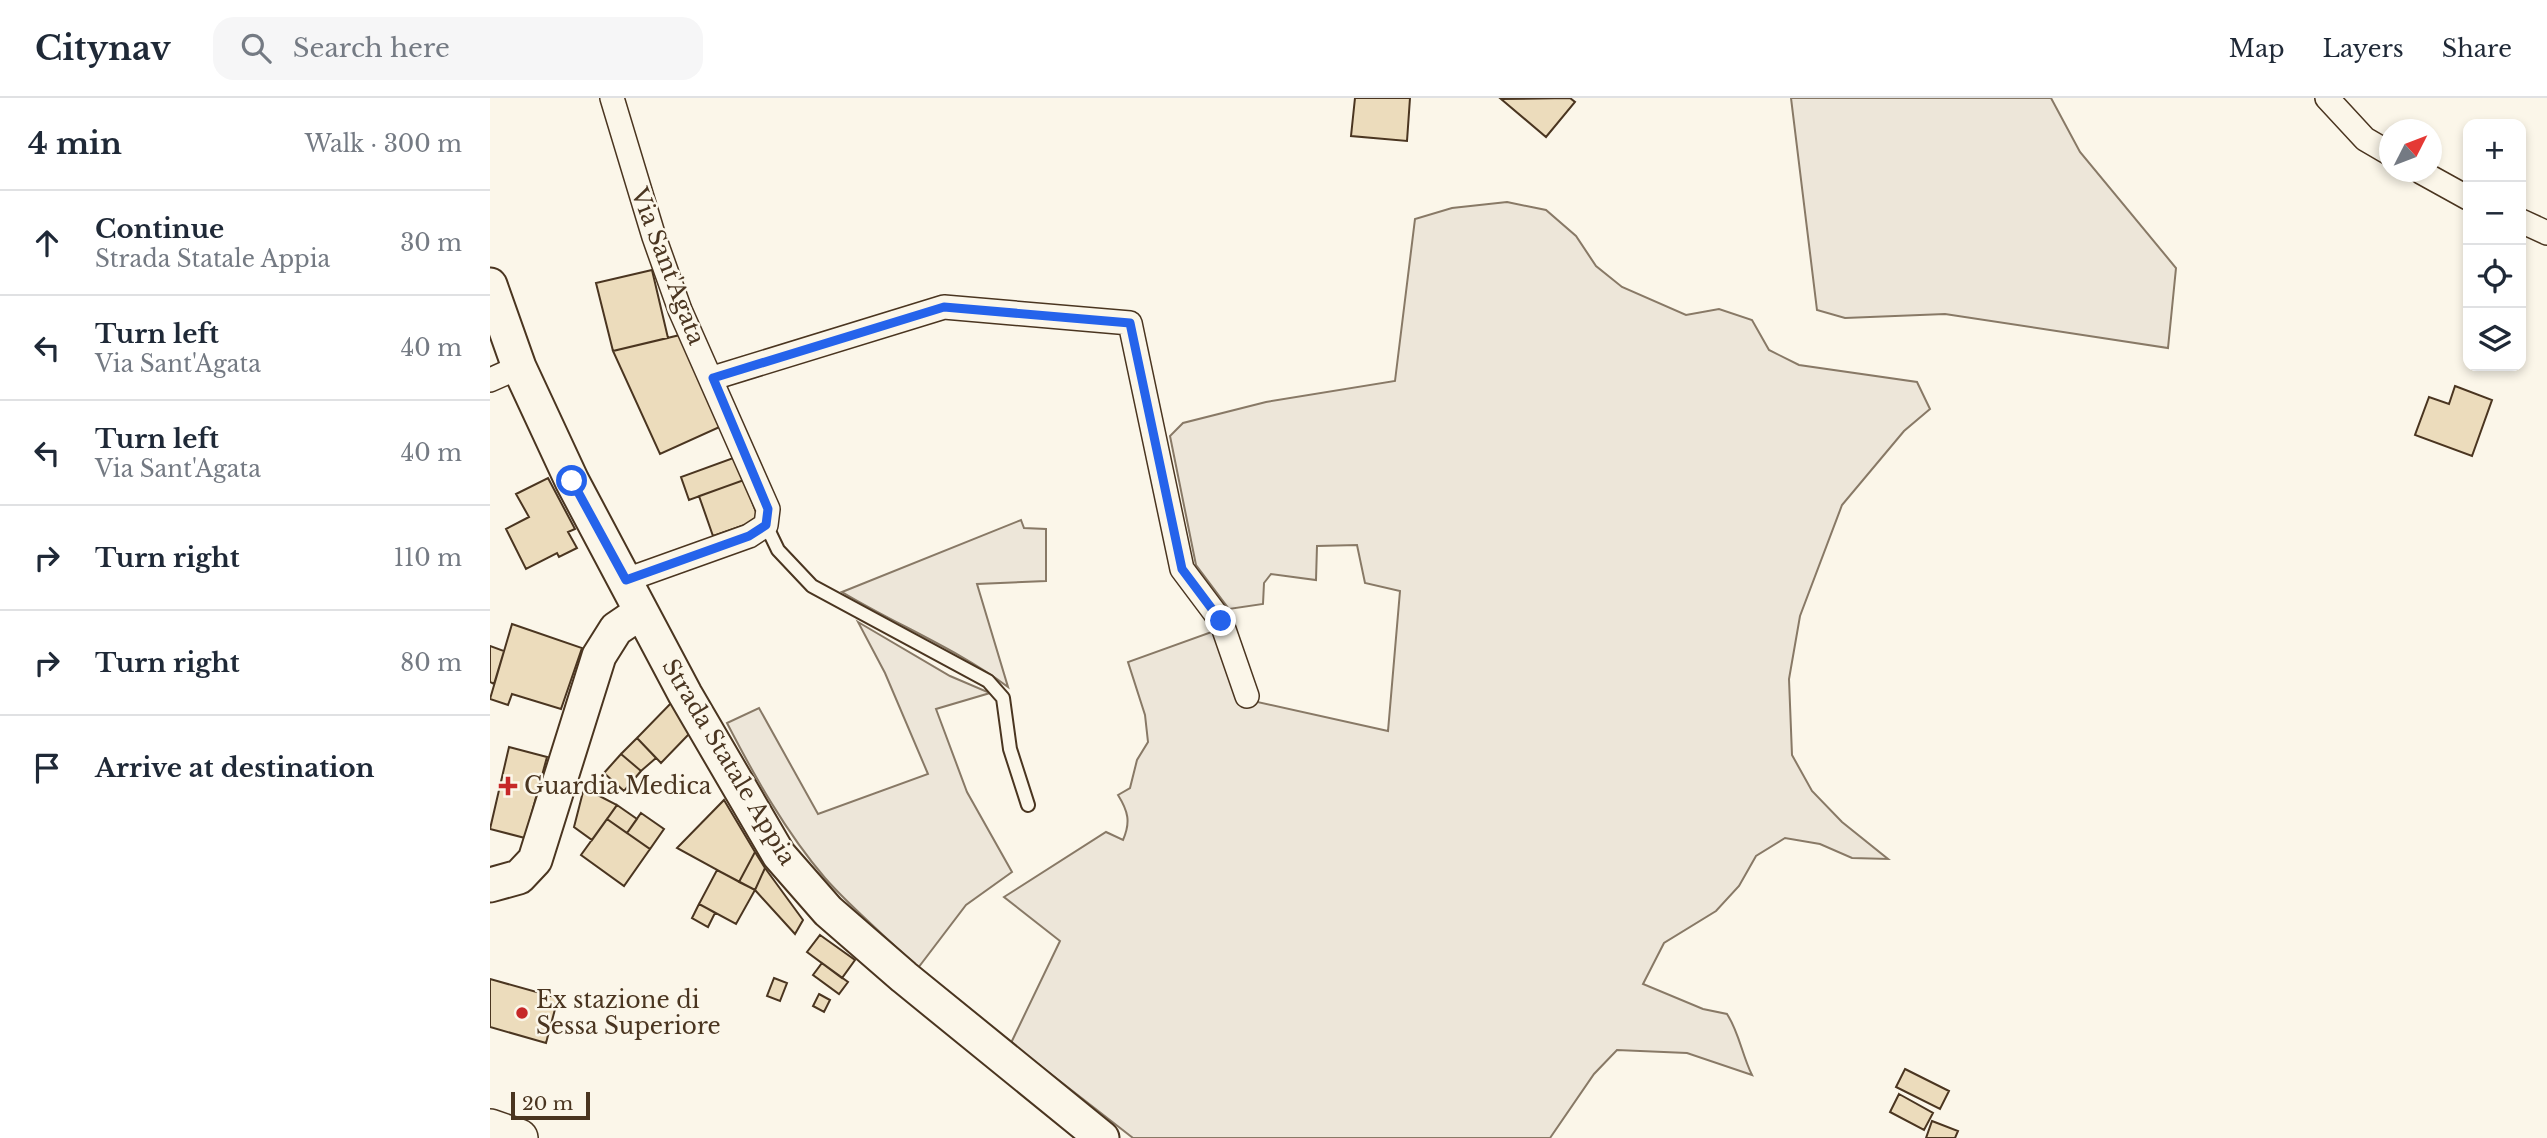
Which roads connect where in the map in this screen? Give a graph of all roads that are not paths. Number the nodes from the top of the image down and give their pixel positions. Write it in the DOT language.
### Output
graph roads {
  1 [pos="612,98"];
  2 [pos="2328,98"];
  3 [pos="2379,147"];
  4 [pos="2439,182"];
  5 [pos="2463,195"];
  6 [pos="2526,223"];
  7 [pos="2547,233"];
  8 [pos="490,285"];
  9 [pos="505,373"];
  10 [pos="713,378"];
  11 [pos="766,525"];
  12 [pos="626,580"];
  13 [pos="641,612"];
  14 [pos="1247,696"];
  15 [pos="1028,804"];
  16 [pos="490,885"];
  17 [pos="490,1128"];
  18 [pos="519,1138"];
  19 [pos="1102,1138"];
  1 -- 10 [label="street, Via Sant'Agata"];
  2 -- 3 [label="street"];
  4 -- 5 [label="street"];
  6 -- 7 [label="street"];
  8 -- 9 [label="street, Strada Statale Appia"];
  9 -- 12 [label="street, Strada Statale Appia"];
  10 -- 11 [label="street, Via Sant'Agata"];
  10 -- 14 [label="street"];
  11 -- 12 [label="street"];
  11 -- 15 [label="lane"];
  12 -- 13 [label="street, Strada Statale Appia"];
  13 -- 16 [label="street"];
  13 -- 19 [label="street, Strada Statale Appia"];
  17 -- 18 [label="main road"];
}
